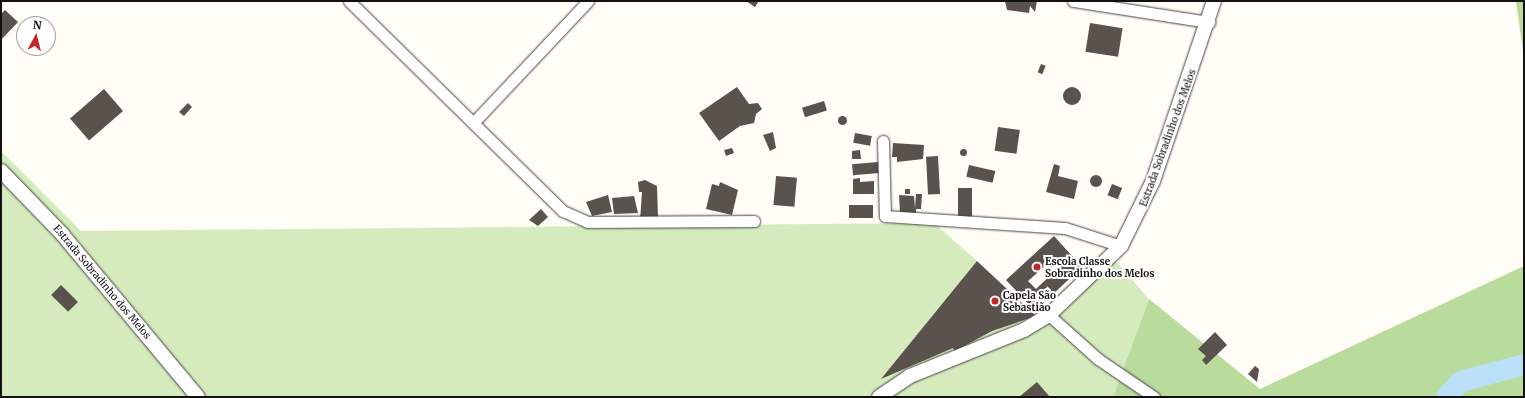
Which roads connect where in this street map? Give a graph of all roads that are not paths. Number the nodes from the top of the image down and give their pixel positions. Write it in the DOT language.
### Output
graph roads {
  1 [pos="349,1"];
  2 [pos="588,1"];
  3 [pos="1073,1"];
  4 [pos="1214,1"];
  5 [pos="1209,22"];
  6 [pos="473,123"];
  7 [pos="882,141"];
  8 [pos="1,171"];
  9 [pos="754,221"];
  10 [pos="1121,246"];
  11 [pos="1050,315"];
  12 [pos="198,397"];
  13 [pos="879,397"];
  14 [pos="1154,397"];
  1 -- 6 [label="street"];
  2 -- 6 [label="street"];
  3 -- 5 [label="street"];
  4 -- 5 [label="street, Estrada Sobradinho dos Melos"];
  5 -- 10 [label="street, Estrada Sobradinho dos Melos"];
  6 -- 9 [label="street"];
  7 -- 10 [label="street"];
  8 -- 12 [label="street, Estrada Sobradinho dos Melos"];
  10 -- 11 [label="street, Estrada Sobradinho dos Melos"];
  11 -- 13 [label="street, Estrada Sobradinho dos Melos"];
  11 -- 14 [label="street"];
}
